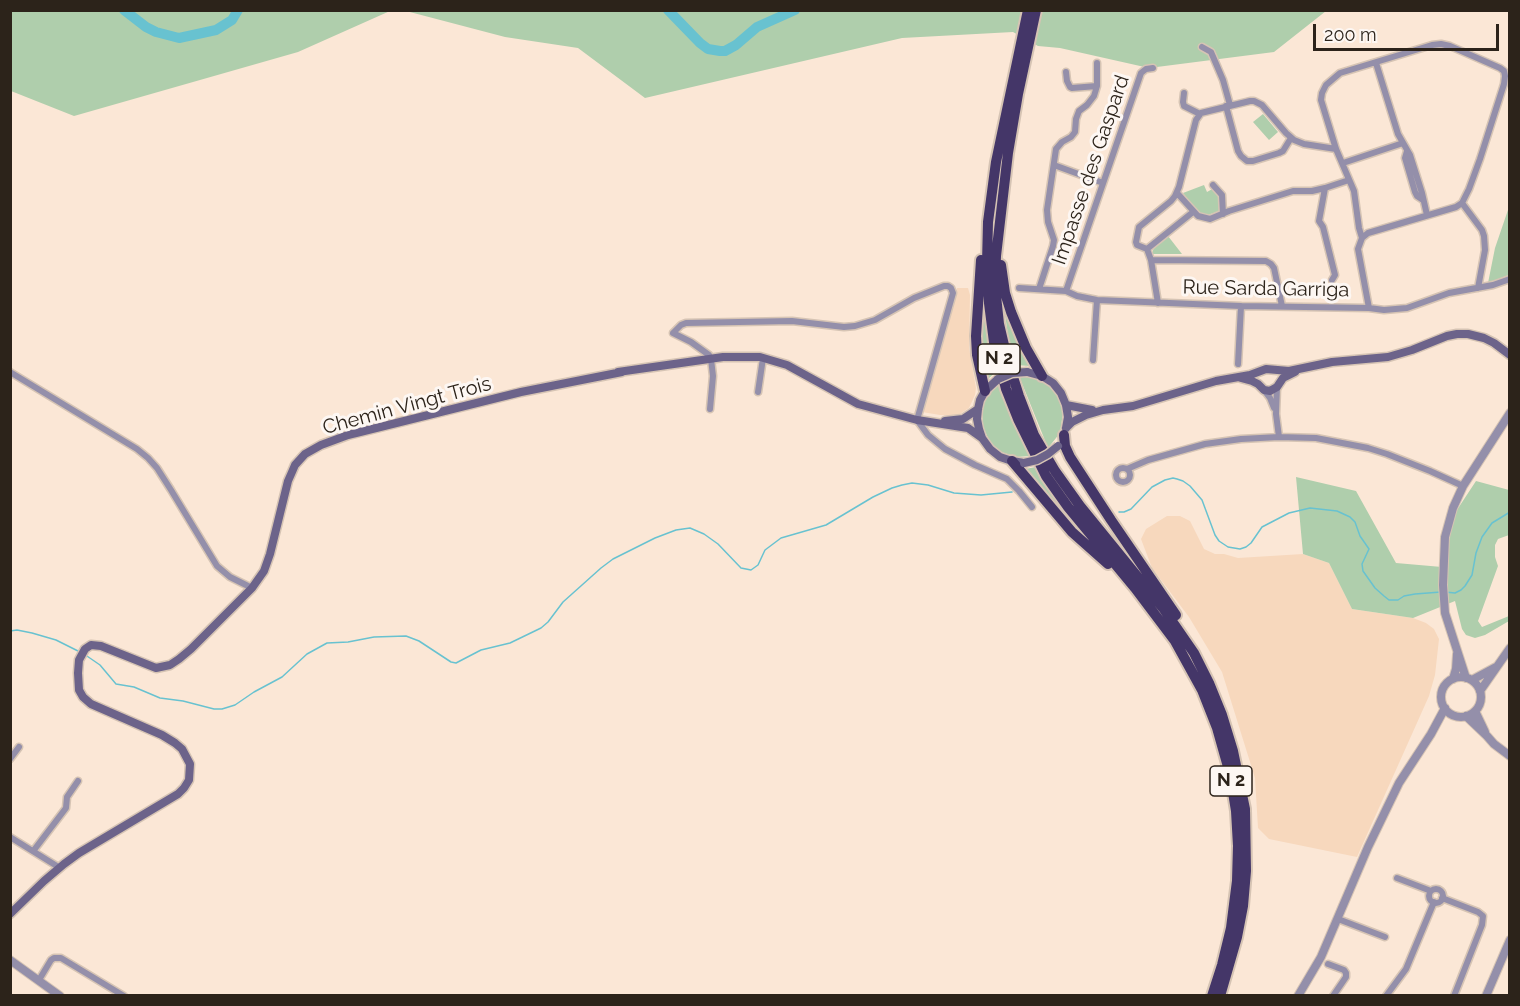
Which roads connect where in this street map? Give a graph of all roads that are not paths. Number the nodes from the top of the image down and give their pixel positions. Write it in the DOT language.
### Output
graph roads {
  1 [pos="1028,10"];
  2 [pos="1036,10"];
  3 [pos="1203,47"];
  4 [pos="1097,63"];
  5 [pos="1376,63"];
  6 [pos="1153,68"];
  7 [pos="1066,72"];
  8 [pos="1507,76"];
  9 [pos="1097,86"];
  10 [pos="1184,93"];
  11 [pos="1014,94"];
  12 [pos="1228,106"];
  13 [pos="1200,114"];
  14 [pos="1291,138"];
  15 [pos="1403,143"];
  16 [pos="1336,149"];
  17 [pos="996,162"];
  18 [pos="1343,163"];
  19 [pos="1054,165"];
  20 [pos="1349,180"];
  21 [pos="1103,183"];
  22 [pos="1213,185"];
  23 [pos="1325,188"];
  24 [pos="1177,193"];
  25 [pos="1462,203"];
  26 [pos="1193,212"];
  27 [pos="1223,214"];
  28 [pos="1427,215"];
  29 [pos="1001,218"];
  30 [pos="1362,238"];
  31 [pos="1147,249"];
  32 [pos="1151,260"];
  33 [pos="1509,279"];
  34 [pos="1332,280"];
  35 [pos="1019,288"];
  36 [pos="1478,288"];
  37 [pos="1039,289"];
  38 [pos="1066,291"];
  39 [pos="1097,300"];
  40 [pos="1158,303"];
  41 [pos="1241,306"];
  42 [pos="1282,306"];
  43 [pos="1369,308"];
  44 [pos="1509,356"];
  45 [pos="763,358"];
  46 [pos="711,359"];
  47 [pos="1093,360"];
  48 [pos="1238,364"];
  49 [pos="1272,369"];
  50 [pos="1301,369"];
  51 [pos="10,372"];
  52 [pos="1261,372"];
  53 [pos="1042,376"];
  54 [pos="1239,378"];
  55 [pos="1278,385"];
  56 [pos="1261,387"];
  57 [pos="985,391"];
  58 [pos="758,392"];
  59 [pos="1066,405"];
  60 [pos="710,409"];
  61 [pos="978,409"];
  62 [pos="1103,410"];
  63 [pos="1509,412"];
  64 [pos="1276,414"];
  65 [pos="917,420"];
  66 [pos="932,422"];
  67 [pos="1065,432"];
  68 [pos="1279,436"];
  69 [pos="982,438"];
  70 [pos="1012,461"];
  71 [pos="1127,469"];
  72 [pos="1463,486"];
  73 [pos="1032,507"];
  74 [pos="252,588"];
  75 [pos="1135,588"];
  76 [pos="1509,648"];
  77 [pos="1457,650"];
  78 [pos="1194,653"];
  79 [pos="1497,667"];
  80 [pos="1453,679"];
  81 [pos="1469,679"];
  82 [pos="1480,691"];
  83 [pos="1444,708"];
  84 [pos="1475,711"];
  85 [pos="1453,715"];
  86 [pos="1466,716"];
  87 [pos="1431,734"];
  88 [pos="1487,736"];
  89 [pos="19,747"];
  90 [pos="1509,756"];
  91 [pos="10,759"];
  92 [pos="78,781"];
  93 [pos="10,837"];
  94 [pos="34,850"];
  95 [pos="60,868"];
  96 [pos="1397,878"];
  97 [pos="1431,891"];
  98 [pos="1442,898"];
  99 [pos="1434,902"];
  100 [pos="10,914"];
  101 [pos="1338,919"];
  102 [pos="1384,937"];
  103 [pos="1509,940"];
  104 [pos="10,960"];
  105 [pos="1328,964"];
  106 [pos="39,980"];
  107 [pos="57,995"];
  108 [pos="1388,995"];
  109 [pos="124,996"];
  110 [pos="1212,996"];
  111 [pos="1221,996"];
  112 [pos="1298,996"];
  113 [pos="1333,996"];
  114 [pos="1454,996"];
  115 [pos="1486,996"];
  1 -- 11 [label="highway, N 2"];
  2 -- 11 [label="highway, N 2"];
  3 -- 12 [label="street"];
  4 -- 9 [label="street"];
  5 -- 8 [label="street"];
  5 -- 15 [label="street"];
  5 -- 16 [label="street"];
  6 -- 21 [label="street, Impasse des Gaspard"];
  7 -- 9 [label="street"];
  8 -- 25 [label="street"];
  9 -- 19 [label="street"];
  10 -- 13 [label="street"];
  11 -- 17 [label="highway, N 2"];
  11 -- 29 [label="highway, N 2"];
  12 -- 13 [label="street"];
  12 -- 14 [label="street"];
  12 -- 14 [label="street"];
  13 -- 24 [label="street"];
  14 -- 16 [label="street"];
  15 -- 18 [label="street"];
  15 -- 28 [label="street"];
  16 -- 18 [label="street"];
  17 -- 57 [label="highway"];
  17 -- 75 [label="highway, N 2"];
  18 -- 20 [label="street"];
  19 -- 21 [label="street"];
  19 -- 37 [label="street"];
  20 -- 23 [label="street"];
  20 -- 30 [label="street"];
  21 -- 38 [label="street, Impasse des Gaspard"];
  22 -- 27 [label="street"];
  23 -- 27 [label="street"];
  23 -- 34 [label="street"];
  24 -- 26 [label="street"];
  24 -- 31 [label="street"];
  25 -- 28 [label="street"];
  25 -- 36 [label="street"];
  26 -- 27 [label="street"];
  26 -- 31 [label="street"];
  28 -- 30 [label="street"];
  29 -- 53 [label="highway"];
  29 -- 78 [label="highway, N 2"];
  30 -- 43 [label="street"];
  31 -- 32 [label="street"];
  32 -- 40 [label="street"];
  32 -- 42 [label="street"];
  33 -- 36 [label="street, Rue Sarda Garriga"];
  35 -- 37 [label="street, Rue Sarda Garriga"];
  36 -- 43 [label="street, Rue Sarda Garriga"];
  37 -- 38 [label="street, Rue Sarda Garriga"];
  38 -- 39 [label="street, Rue Sarda Garriga"];
  39 -- 40 [label="street, Rue Sarda Garriga"];
  39 -- 47 [label="street"];
  40 -- 41 [label="street, Rue Sarda Garriga"];
  41 -- 42 [label="street, Rue Sarda Garriga"];
  41 -- 48 [label="street"];
  42 -- 43 [label="street, Rue Sarda Garriga"];
  44 -- 50 [label="main road"];
  45 -- 46 [label="main road, Chemin Vingt Trois"];
  45 -- 58 [label="street"];
  45 -- 65 [label="main road, Chemin Vingt Trois"];
  46 -- 60 [label="street"];
  46 -- 65 [label="street"];
  46 -- 74 [label="main road, Chemin Vingt Trois"];
  49 -- 50 [label="main road"];
  49 -- 52 [label="main road"];
  49 -- 55 [label="main road"];
  50 -- 55 [label="main road"];
  51 -- 74 [label="street"];
  52 -- 54 [label="main road"];
  52 -- 56 [label="main road"];
  53 -- 57 [label="main road, bridge"];
  53 -- 59 [label="main road"];
  54 -- 56 [label="main road"];
  54 -- 62 [label="main road"];
  55 -- 56 [label="main road"];
  55 -- 64 [label="street"];
  56 -- 64 [label="street"];
  57 -- 61 [label="main road"];
  59 -- 62 [label="main road"];
  59 -- 67 [label="main road"];
  61 -- 66 [label="main road, Chemin Vingt Trois"];
  61 -- 69 [label="main road"];
  62 -- 67 [label="main road"];
  63 -- 72 [label="street"];
  64 -- 68 [label="street"];
  65 -- 66 [label="main road, Chemin Vingt Trois"];
  65 -- 73 [label="street"];
  66 -- 69 [label="main road, Chemin Vingt Trois"];
  67 -- 70 [label="main road, bridge"];
  67 -- 78 [label="highway"];
  68 -- 71 [label="street"];
  68 -- 72 [label="street"];
  69 -- 70 [label="main road"];
  70 -- 75 [label="highway"];
  72 -- 77 [label="street"];
  74 -- 95 [label="main road, Chemin Vingt Trois"];
  75 -- 110 [label="highway, N 2"];
  76 -- 79 [label="street"];
  77 -- 80 [label="street"];
  77 -- 81 [label="street"];
  78 -- 111 [label="highway, N 2"];
  79 -- 81 [label="street"];
  79 -- 82 [label="street"];
  80 -- 81 [label="street"];
  80 -- 83 [label="street"];
  81 -- 82 [label="street"];
  82 -- 84 [label="street"];
  83 -- 85 [label="street"];
  83 -- 87 [label="street"];
  84 -- 86 [label="street"];
  84 -- 88 [label="street"];
  85 -- 86 [label="street"];
  85 -- 87 [label="street"];
  86 -- 88 [label="street"];
  87 -- 101 [label="street"];
  88 -- 90 [label="street"];
  89 -- 91 [label="street"];
  92 -- 94 [label="street"];
  93 -- 94 [label="street"];
  94 -- 95 [label="street"];
  95 -- 100 [label="main road"];
  96 -- 97 [label="street"];
  97 -- 98 [label="street"];
  97 -- 99 [label="street"];
  98 -- 99 [label="street"];
  98 -- 114 [label="street"];
  99 -- 108 [label="street"];
  101 -- 102 [label="street"];
  101 -- 112 [label="street"];
  103 -- 115 [label="street"];
  104 -- 106 [label="street"];
  105 -- 113 [label="street"];
  106 -- 107 [label="street"];
  106 -- 109 [label="street"];
}
